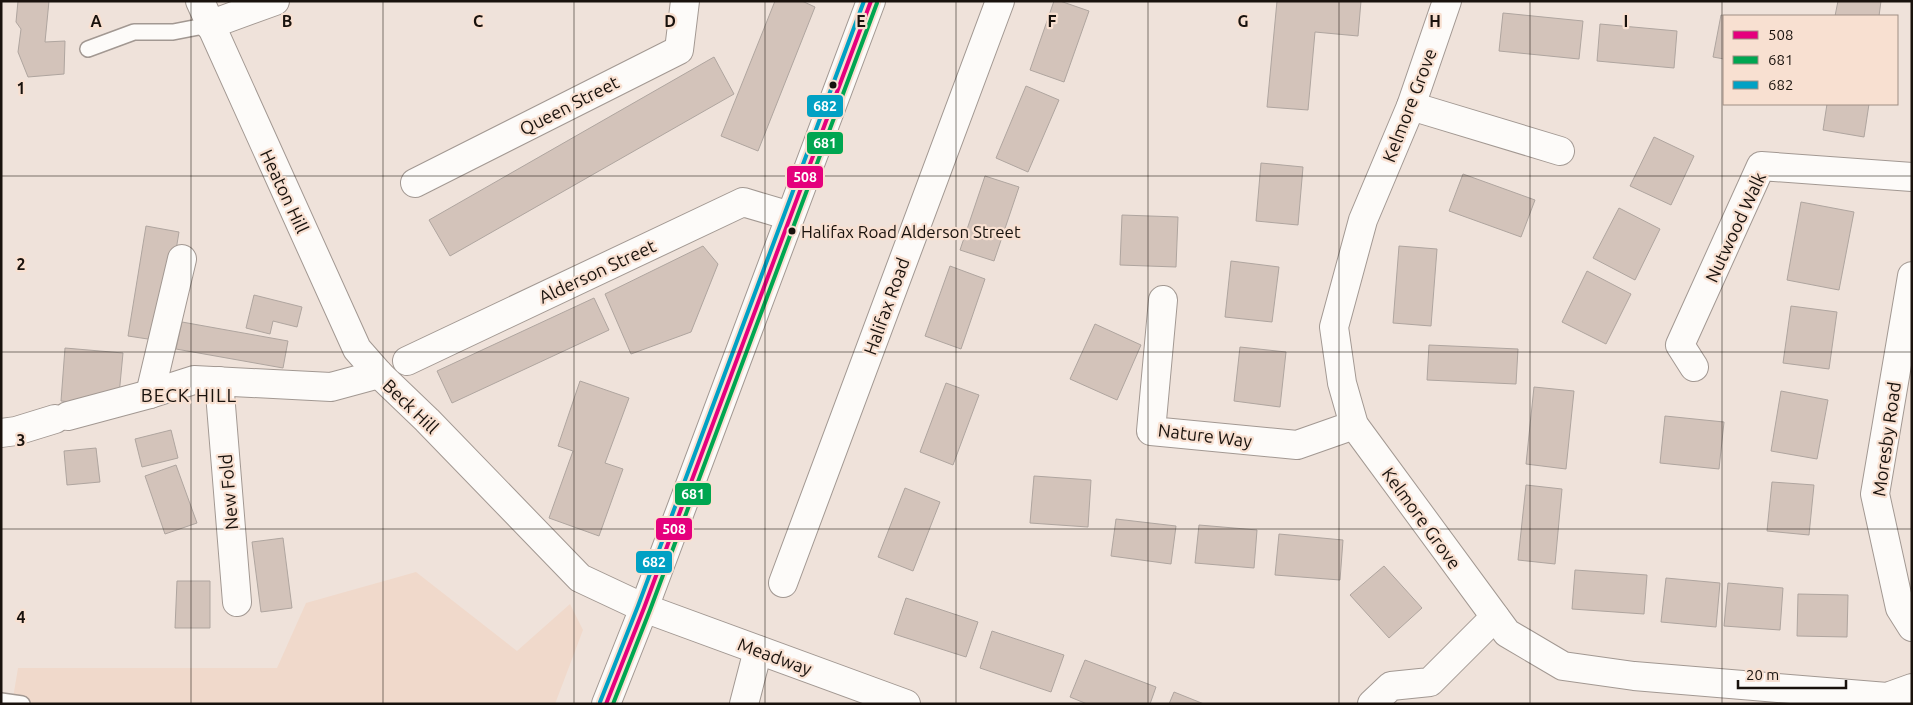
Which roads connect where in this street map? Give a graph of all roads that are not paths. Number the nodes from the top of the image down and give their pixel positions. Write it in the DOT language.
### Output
graph roads {
  1 [pos="275,1"];
  2 [pos="685,1"];
  3 [pos="871,1"];
  4 [pos="1000,1"];
  5 [pos="1447,1"];
  6 [pos="205,13"];
  7 [pos="88,50"];
  8 [pos="1411,106"];
  9 [pos="1560,151"];
  10 [pos="1912,177"];
  11 [pos="416,183"];
  12 [pos="790,216"];
  13 [pos="182,259"];
  14 [pos="1912,276"];
  15 [pos="1163,300"];
  16 [pos="407,361"];
  17 [pos="1694,367"];
  18 [pos="379,374"];
  19 [pos="219,381"];
  20 [pos="150,394"];
  21 [pos="1354,425"];
  22 [pos="1,434"];
  23 [pos="783,583"];
  24 [pos="237,602"];
  25 [pos="644,608"];
  26 [pos="1495,617"];
  27 [pos="1912,627"];
  28 [pos="758,650"];
  29 [pos="1912,688"];
  30 [pos="1,701"];
  31 [pos="22,704"];
  32 [pos="606,704"];
  33 [pos="744,704"];
  34 [pos="906,704"];
  35 [pos="1372,704"];
  1 -- 6 [label="main road"];
  2 -- 11 [label="main road, Queen Street"];
  3 -- 12 [label="main road"];
  4 -- 23 [label="main road, Halifax Road"];
  5 -- 8 [label="main road, Kelmore Grove"];
  6 -- 7 [label="lane"];
  6 -- 18 [label="main road, Heaton Hill"];
  8 -- 9 [label="main road"];
  8 -- 21 [label="main road, Kelmore Grove"];
  10 -- 17 [label="main road, Nutwood Walk"];
  12 -- 16 [label="main road, Alderson Street"];
  12 -- 25 [label="main road"];
  13 -- 20 [label="main road"];
  14 -- 27 [label="main road, Moresby Road"];
  15 -- 21 [label="main road, Nature Way"];
  18 -- 19 [label="main road, Beck Hill"];
  18 -- 25 [label="main road, Beck Hill"];
  19 -- 20 [label="main road, Beck Hill"];
  19 -- 24 [label="main road, New Fold"];
  20 -- 22 [label="main road, Beck Hill"];
  21 -- 26 [label="main road, Kelmore Grove"];
  25 -- 28 [label="main road, Meadway"];
  25 -- 32 [label="main road"];
  26 -- 29 [label="main road, Kelmore Grove"];
  26 -- 35 [label="main road"];
  28 -- 33 [label="main road"];
  28 -- 34 [label="main road, Meadway"];
  30 -- 31 [label="lane"];
}
